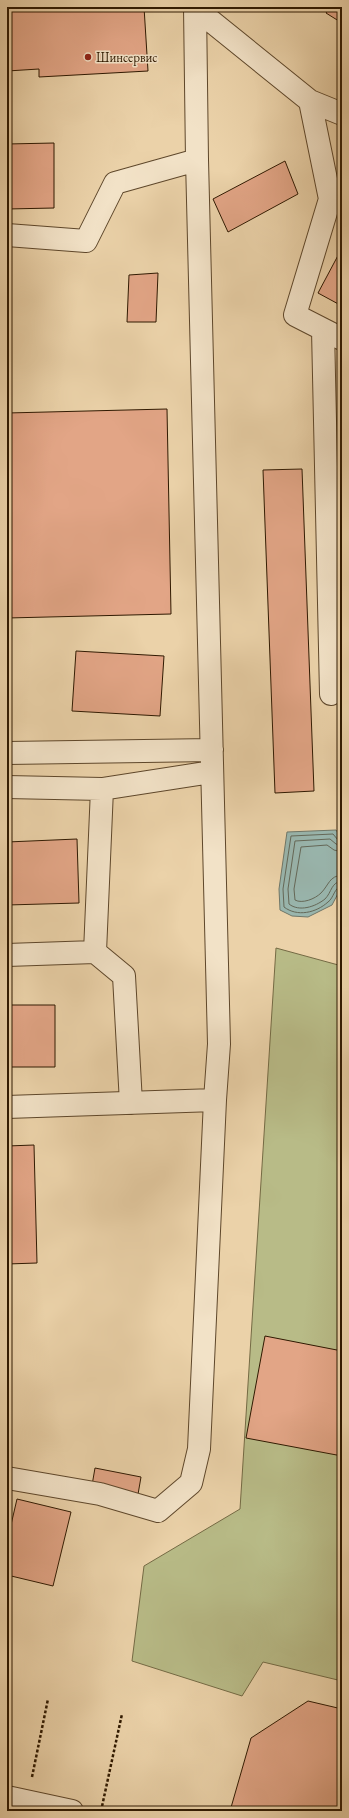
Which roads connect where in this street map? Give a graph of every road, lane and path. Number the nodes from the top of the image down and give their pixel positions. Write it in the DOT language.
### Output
graph roads {
  1 [pos="196,8"];
  2 [pos="310,100"];
  3 [pos="342,114"];
  4 [pos="197,160"];
  5 [pos="7,234"];
  6 [pos="322,330"];
  7 [pos="342,339"];
  8 [pos="333,433"];
  9 [pos="332,694"];
  10 [pos="212,750"];
  11 [pos="7,753"];
  12 [pos="212,772"];
  13 [pos="7,787"];
  14 [pos="102,789"];
  15 [pos="95,952"];
  16 [pos="7,955"];
  17 [pos="215,1100"];
  18 [pos="131,1103"];
  19 [pos="7,1107"];
  20 [pos="7,1478"];
  21 [pos="48,1699"];
  22 [pos="122,1714"];
  23 [pos="17,1800"];
  24 [pos="72,1811"];
  25 [pos="101,1811"];
  1 -- 2 [label="street"];
  1 -- 4 [label="street"];
  2 -- 3 [label="street"];
  2 -- 6 [label="street"];
  4 -- 5 [label="street"];
  4 -- 10 [label="street"];
  6 -- 7 [label="street"];
  6 -- 8 [label="street"];
  8 -- 9 [label="street"];
  10 -- 11 [label="street"];
  10 -- 12 [label="street"];
  12 -- 14 [label="street"];
  12 -- 17 [label="street"];
  13 -- 14 [label="street"];
  14 -- 15 [label="street"];
  15 -- 16 [label="street"];
  15 -- 18 [label="street"];
  17 -- 18 [label="street"];
  17 -- 20 [label="street"];
  18 -- 19 [label="street"];
  21 -- 23 [label="path"];
  22 -- 25 [label="path"];
  23 -- 24 [label="street"];
}
